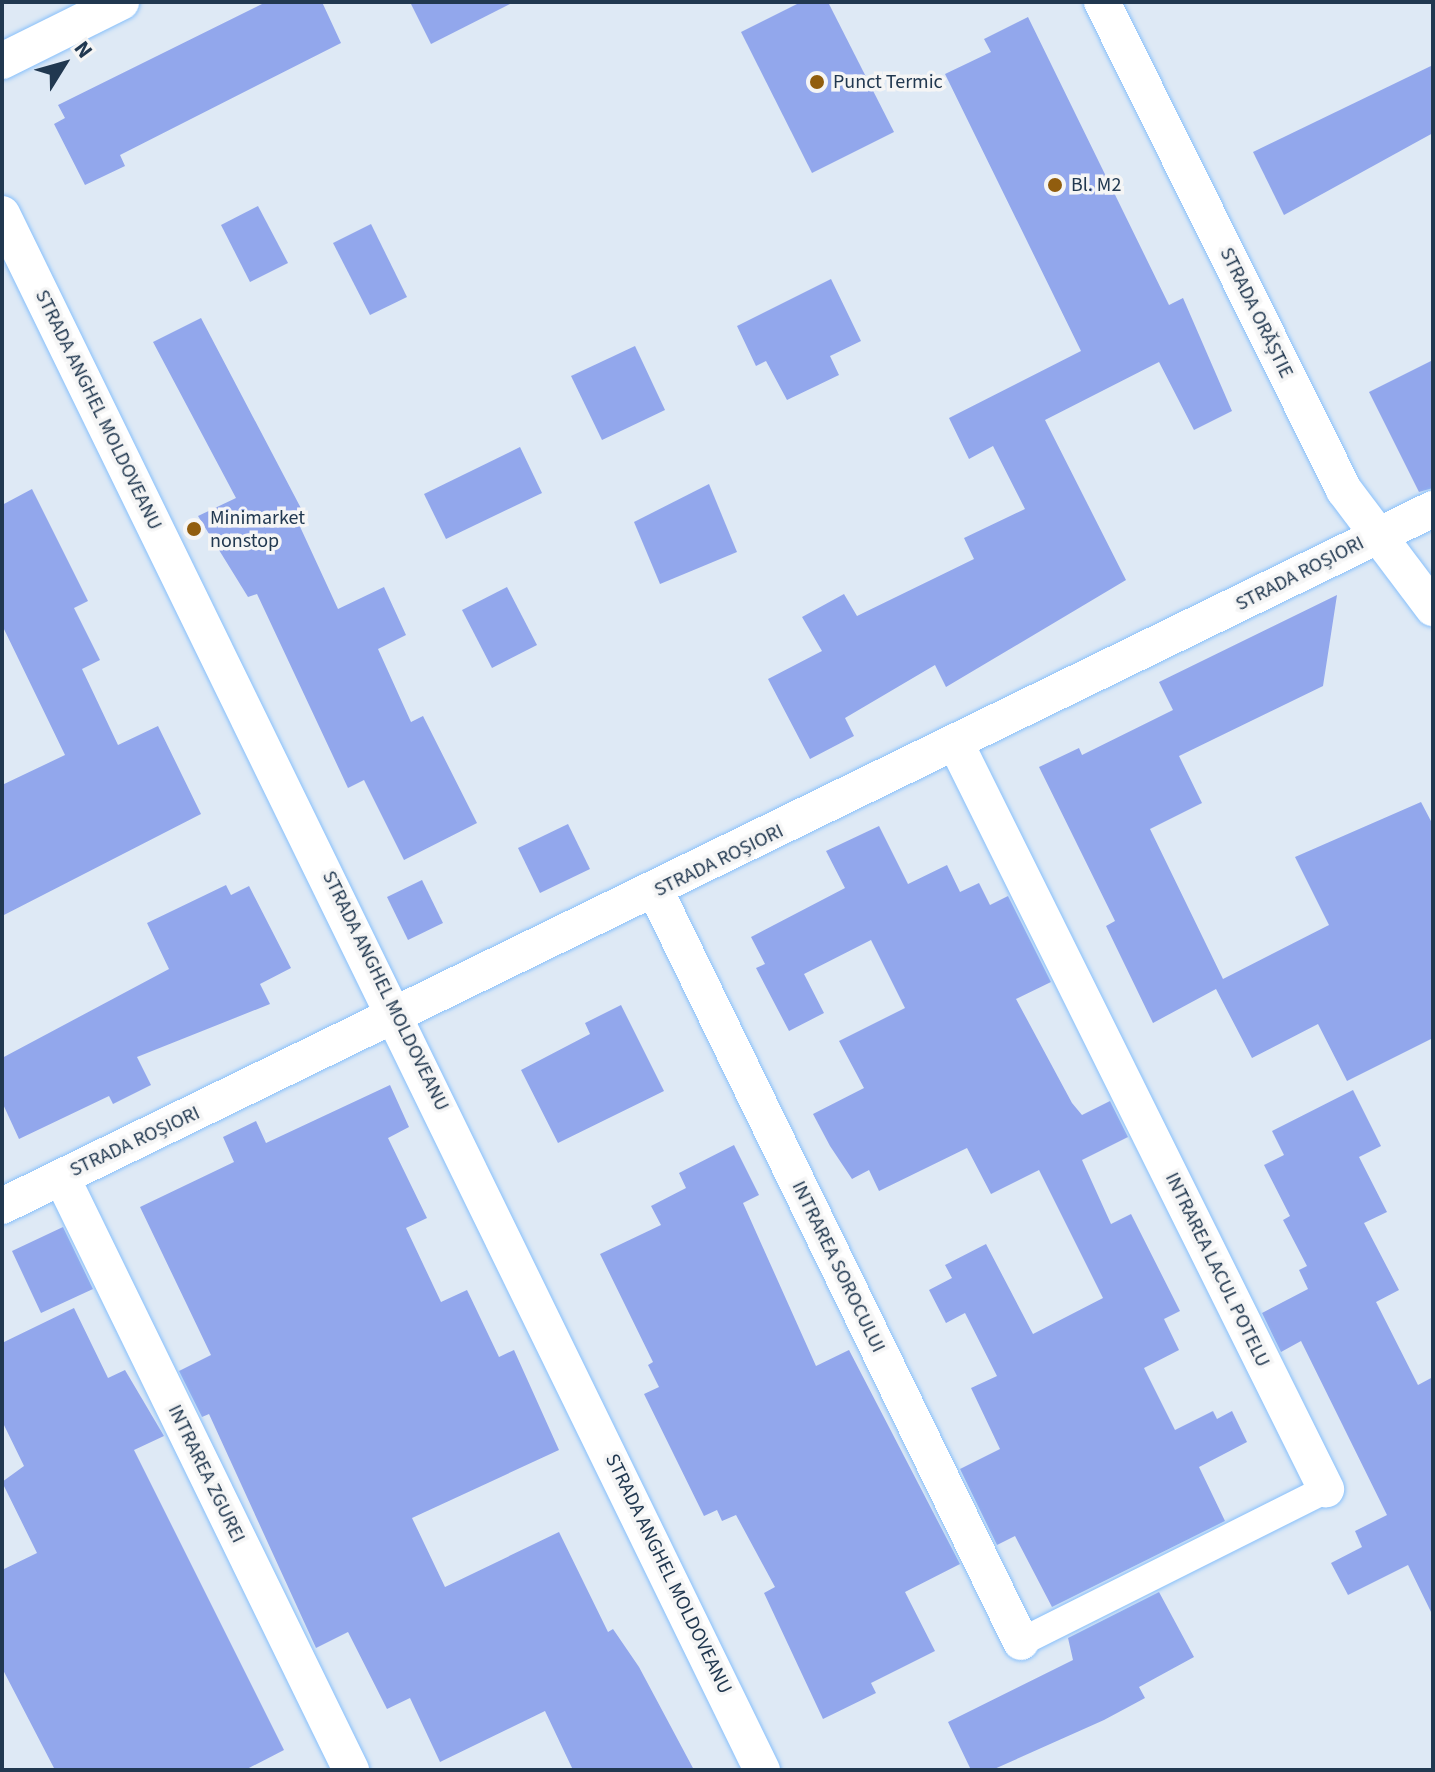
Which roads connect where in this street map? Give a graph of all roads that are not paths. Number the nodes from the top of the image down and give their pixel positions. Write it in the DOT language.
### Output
graph roads {
  1 [pos="121,2"];
  2 [pos="1102,2"];
  3 [pos="2,61"];
  4 [pos="2,214"];
  5 [pos="1433,509"];
  6 [pos="1379,535"];
  7 [pos="1433,608"];
  8 [pos="957,746"];
  9 [pos="656,892"];
  10 [pos="398,1017"];
  11 [pos="62,1178"];
  12 [pos="2,1206"];
  13 [pos="1326,1489"];
  14 [pos="1021,1642"];
  15 [pos="351,1770"];
  16 [pos="762,1770"];
  1 -- 3 [label="street"];
  2 -- 6 [label="street, STRADA ORĂȘTIE"];
  4 -- 10 [label="street, STRADA ANGHEL MOLDOVEANU"];
  5 -- 6 [label="street, STRADA ROȘIORI"];
  6 -- 7 [label="street, STRADA ORĂȘTIE"];
  6 -- 8 [label="street, STRADA ROȘIORI"];
  8 -- 9 [label="street, STRADA ROȘIORI"];
  8 -- 13 [label="street, INTRAREA LACUL POTELU"];
  9 -- 10 [label="street, STRADA ROȘIORI"];
  9 -- 14 [label="street, INTRAREA SOROCULUI"];
  10 -- 11 [label="street, STRADA ROȘIORI"];
  10 -- 16 [label="street, STRADA ANGHEL MOLDOVEANU"];
  11 -- 12 [label="street, STRADA ROȘIORI"];
  11 -- 15 [label="street, INTRAREA ZGUREI"];
  13 -- 14 [label="street, INTRAREA LACUL POTELU"];
}
